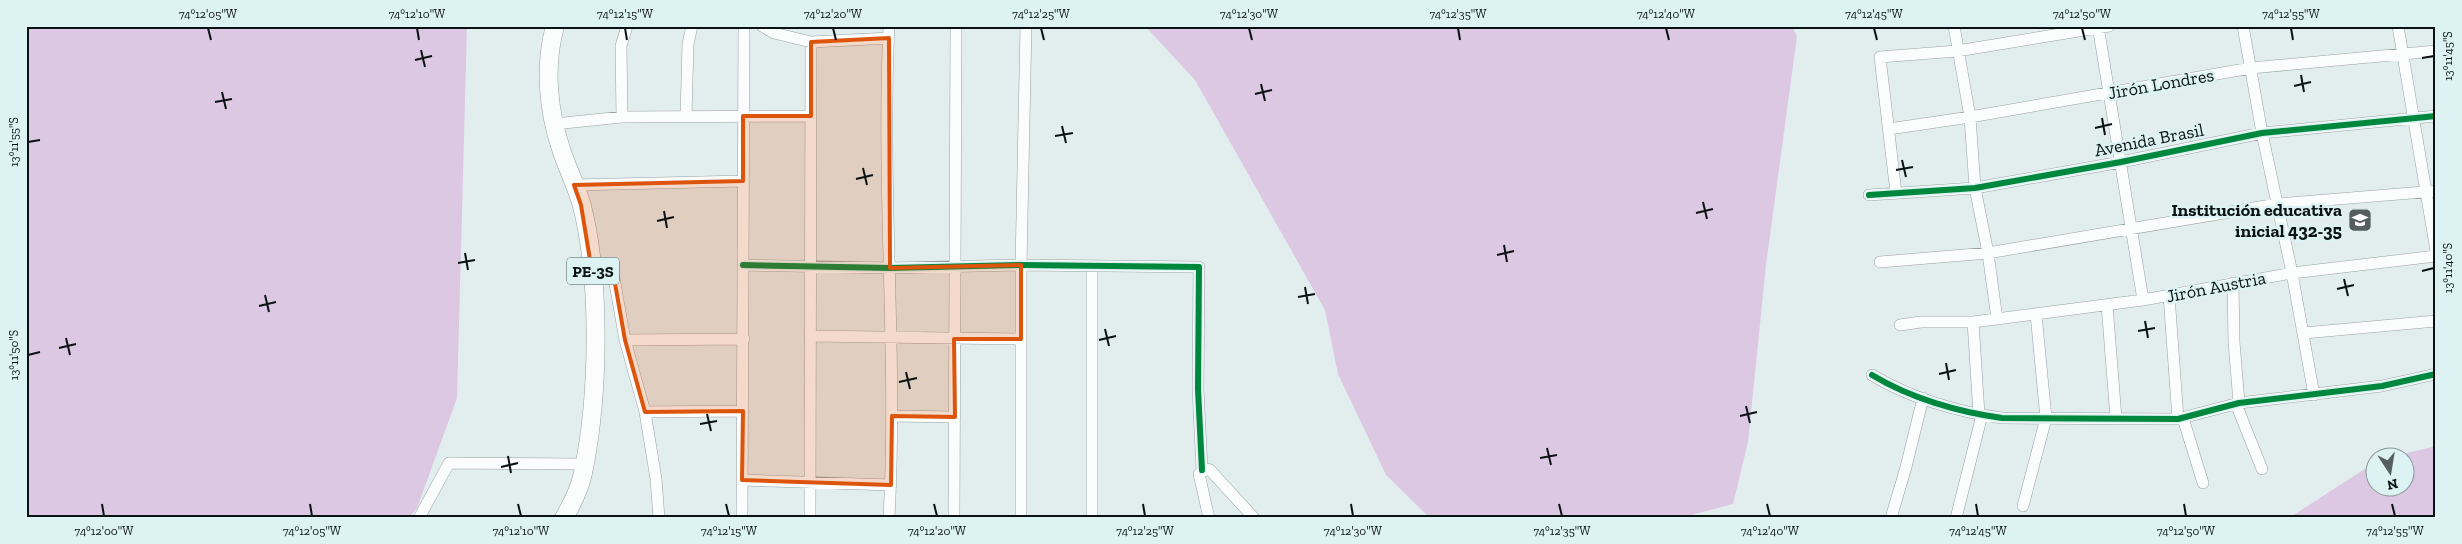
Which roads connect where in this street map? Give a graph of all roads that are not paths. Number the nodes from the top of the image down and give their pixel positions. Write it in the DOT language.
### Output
graph roads {
  1 [pos="555,26"];
  2 [pos="627,26"];
  3 [pos="692,26"];
  4 [pos="744,26"];
  5 [pos="762,26"];
  6 [pos="956,26"];
  7 [pos="1026,26"];
  8 [pos="1954,26"];
  9 [pos="2243,26"];
  10 [pos="2398,26"];
  11 [pos="2102,27"];
  12 [pos="889,32"];
  13 [pos="811,42"];
  14 [pos="1957,50"];
  15 [pos="2436,51"];
  16 [pos="2403,55"];
  17 [pos="2251,68"];
  18 [pos="2110,93"];
  19 [pos="686,116"];
  20 [pos="743,116"];
  21 [pos="811,116"];
  22 [pos="2436,116"];
  23 [pos="622,117"];
  24 [pos="1970,117"];
  25 [pos="2413,119"];
  26 [pos="554,124"];
  27 [pos="1889,129"];
  28 [pos="2262,133"];
  29 [pos="2121,162"];
  30 [pos="743,181"];
  31 [pos="574,185"];
  32 [pos="1975,188"];
  33 [pos="2430,192"];
  34 [pos="1896,193"];
  35 [pos="1869,195"];
  36 [pos="2277,204"];
  37 [pos="2130,229"];
  38 [pos="2436,251"];
  39 [pos="1988,253"];
  40 [pos="2436,256"];
  41 [pos="1880,262"];
  42 [pos="1021,265"];
  43 [pos="743,266"];
  44 [pos="955,266"];
  45 [pos="810,267"];
  46 [pos="1092,267"];
  47 [pos="890,268"];
  48 [pos="2292,273"];
  49 [pos="593,278"];
  50 [pos="2233,284"];
  51 [pos="2169,296"];
  52 [pos="2143,300"];
  53 [pos="2106,305"];
  54 [pos="2036,314"];
  55 [pos="1997,319"];
  56 [pos="2436,321"];
  57 [pos="1973,322"];
  58 [pos="1900,325"];
  59 [pos="2304,333"];
  60 [pos="810,336"];
  61 [pos="1021,338"];
  62 [pos="744,339"];
  63 [pos="891,339"];
  64 [pos="625,340"];
  65 [pos="954,340"];
  66 [pos="2436,374"];
  67 [pos="1872,375"];
  68 [pos="2314,395"];
  69 [pos="1922,398"];
  70 [pos="2238,404"];
  71 [pos="743,411"];
  72 [pos="645,412"];
  73 [pos="1981,415"];
  74 [pos="892,416"];
  75 [pos="955,416"];
  76 [pos="2046,418"];
  77 [pos="2116,418"];
  78 [pos="2181,418"];
  79 [pos="584,464"];
  80 [pos="2262,469"];
  81 [pos="1202,470"];
  82 [pos="742,480"];
  83 [pos="810,481"];
  84 [pos="2203,483"];
  85 [pos="891,485"];
  86 [pos="2023,506"];
  87 [pos="419,518"];
  88 [pos="564,518"];
  89 [pos="659,518"];
  90 [pos="742,518"];
  91 [pos="810,518"];
  92 [pos="889,518"];
  93 [pos="954,518"];
  94 [pos="1021,518"];
  95 [pos="1092,518"];
  96 [pos="1209,518"];
  97 [pos="1254,518"];
  98 [pos="1891,518"];
  99 [pos="1956,518"];
  1 -- 26 [label="highway, PE-3S"];
  2 -- 23 [label="street"];
  3 -- 19 [label="street"];
  4 -- 20 [label="street"];
  5 -- 13 [label="street"];
  6 -- 44 [label="street"];
  7 -- 42 [label="street"];
  8 -- 14 [label="street"];
  9 -- 17 [label="street"];
  10 -- 16 [label="street"];
  11 -- 14 [label="street"];
  11 -- 18 [label="street"];
  12 -- 13 [label="street"];
  12 -- 47 [label="street"];
  13 -- 21 [label="street"];
  14 -- 24 [label="street"];
  14 -- 27 [label="street"];
  15 -- 16 [label="street, Jirón Londres"];
  16 -- 17 [label="street, Jirón Londres"];
  16 -- 25 [label="street"];
  17 -- 18 [label="street, Jirón Londres"];
  17 -- 28 [label="street"];
  18 -- 24 [label="street, Jirón Londres"];
  18 -- 29 [label="street"];
  19 -- 20 [label="street"];
  19 -- 23 [label="street"];
  20 -- 21 [label="street"];
  20 -- 30 [label="street"];
  21 -- 45 [label="street"];
  22 -- 25 [label="street, Avenida Brasil"];
  23 -- 26 [label="street"];
  24 -- 27 [label="street, Jirón Londres"];
  24 -- 32 [label="street"];
  25 -- 28 [label="street, Avenida Brasil"];
  25 -- 33 [label="street"];
  26 -- 31 [label="highway, PE-3S"];
  27 -- 34 [label="street"];
  28 -- 29 [label="street, Avenida Brasil"];
  28 -- 36 [label="street"];
  29 -- 32 [label="street, Avenida Brasil"];
  29 -- 37 [label="street"];
  30 -- 31 [label="street"];
  30 -- 43 [label="street"];
  31 -- 49 [label="highway, PE-3S"];
  32 -- 34 [label="street, Avenida Brasil"];
  32 -- 39 [label="street"];
  33 -- 36 [label="street"];
  33 -- 38 [label="street"];
  34 -- 35 [label="street, Avenida Brasil"];
  36 -- 37 [label="street"];
  36 -- 48 [label="street"];
  37 -- 39 [label="street"];
  37 -- 52 [label="street"];
  39 -- 41 [label="street"];
  39 -- 55 [label="street"];
  40 -- 48 [label="street, Jirón Austria"];
  42 -- 44 [label="street"];
  42 -- 46 [label="street"];
  42 -- 61 [label="street"];
  43 -- 45 [label="street"];
  43 -- 62 [label="street"];
  44 -- 47 [label="street"];
  44 -- 65 [label="street"];
  45 -- 47 [label="street"];
  45 -- 60 [label="street"];
  46 -- 81 [label="street"];
  46 -- 95 [label="street"];
  47 -- 63 [label="street"];
  48 -- 50 [label="street, Jirón Austria"];
  48 -- 59 [label="street"];
  49 -- 64 [label="street"];
  49 -- 79 [label="highway, PE-3S"];
  50 -- 51 [label="street, Jirón Austria"];
  50 -- 70 [label="street"];
  51 -- 52 [label="street, Jirón Austria"];
  51 -- 78 [label="street"];
  52 -- 53 [label="street, Jirón Austria"];
  53 -- 54 [label="street, Jirón Austria"];
  53 -- 77 [label="street"];
  54 -- 55 [label="street, Jirón Austria"];
  54 -- 76 [label="street"];
  55 -- 57 [label="street, Jirón Austria"];
  56 -- 59 [label="street"];
  57 -- 58 [label="street, Jirón Austria"];
  57 -- 73 [label="street"];
  59 -- 68 [label="street"];
  60 -- 63 [label="street"];
  60 -- 83 [label="street"];
  61 -- 65 [label="street"];
  61 -- 94 [label="street"];
  62 -- 64 [label="street"];
  62 -- 71 [label="street"];
  63 -- 65 [label="street"];
  63 -- 74 [label="street"];
  64 -- 72 [label="street"];
  65 -- 75 [label="street"];
  66 -- 68 [label="street"];
  67 -- 69 [label="street"];
  68 -- 70 [label="street"];
  69 -- 73 [label="street"];
  69 -- 98 [label="street"];
  70 -- 78 [label="street"];
  70 -- 80 [label="street"];
  71 -- 72 [label="street"];
  71 -- 82 [label="street"];
  72 -- 89 [label="street"];
  73 -- 76 [label="street"];
  73 -- 99 [label="street"];
  74 -- 75 [label="street"];
  74 -- 85 [label="street"];
  75 -- 93 [label="street"];
  76 -- 77 [label="street"];
  76 -- 86 [label="street"];
  77 -- 78 [label="street"];
  78 -- 84 [label="street"];
  79 -- 87 [label="street"];
  79 -- 88 [label="highway, PE-3S"];
  81 -- 96 [label="street"];
  81 -- 97 [label="street"];
  82 -- 83 [label="street"];
  82 -- 90 [label="street"];
  83 -- 85 [label="street"];
  83 -- 91 [label="street"];
  85 -- 92 [label="street"];
}
